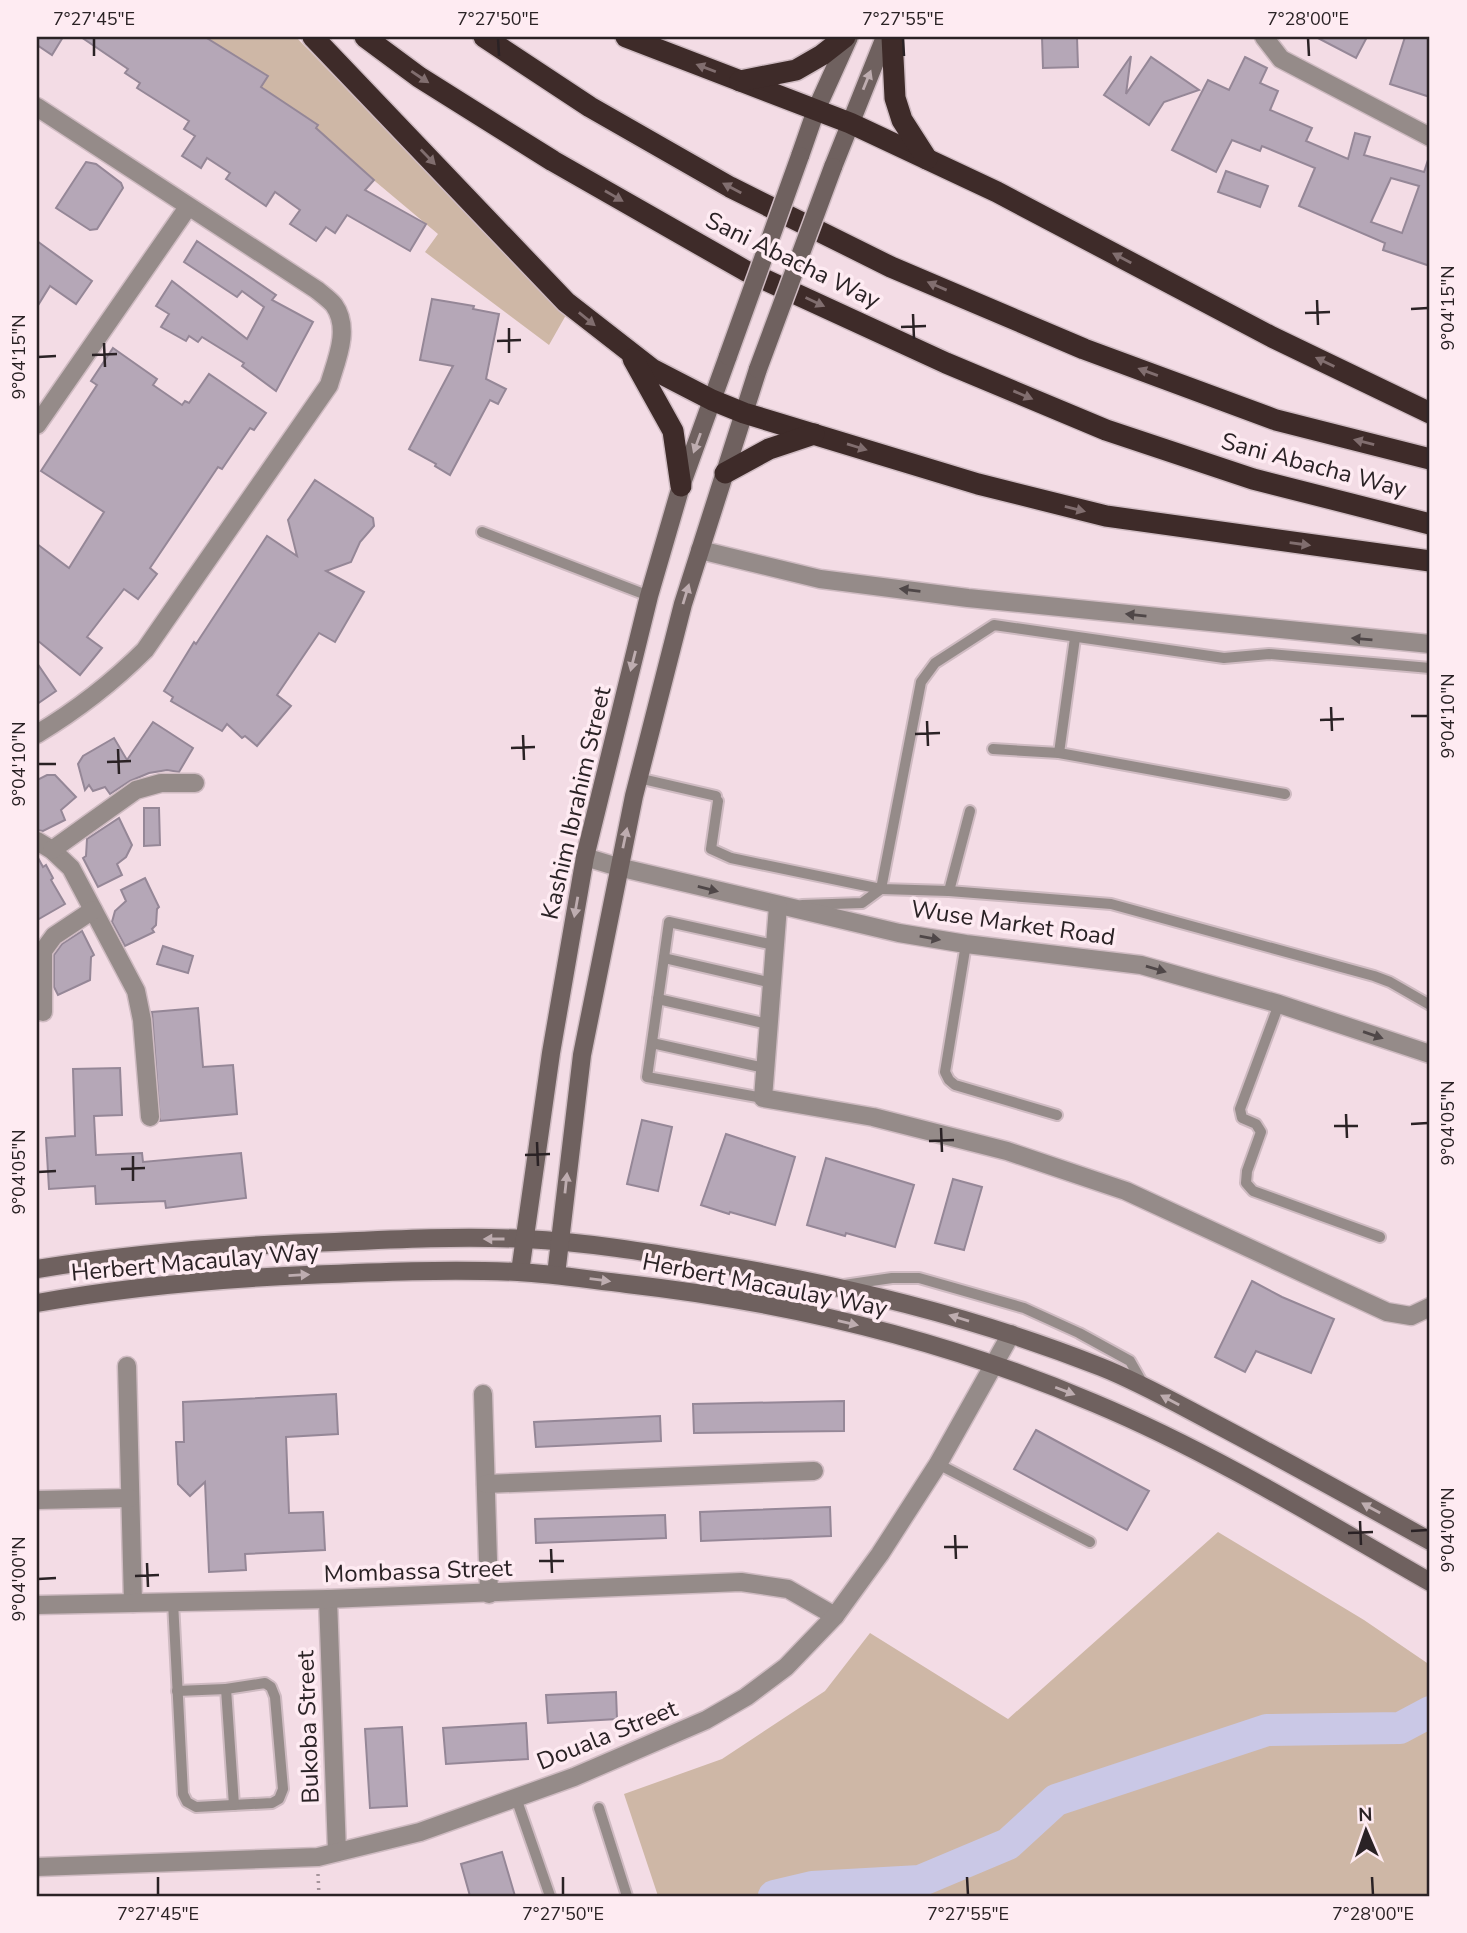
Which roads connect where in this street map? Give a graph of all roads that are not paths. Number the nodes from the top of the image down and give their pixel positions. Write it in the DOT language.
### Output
graph roads {
  1 [pos="313,37"];
  2 [pos="365,37"];
  3 [pos="484,37"];
  4 [pos="626,37"];
  5 [pos="847,37"];
  6 [pos="885,37"];
  7 [pos="892,37"];
  8 [pos="1264,37"];
  9 [pos="740,81"];
  10 [pos="37,107"];
  11 [pos="816,110"];
  12 [pos="850,123"];
  13 [pos="1430,137"];
  14 [pos="927,159"];
  15 [pos="188,207"];
  16 [pos="630,354"];
  17 [pos="712,400"];
  18 [pos="744,413"];
  19 [pos="1430,413"];
  20 [pos="37,425"];
  21 [pos="814,434"];
  22 [pos="1430,459"];
  23 [pos="725,473"];
  24 [pos="681,486"];
  25 [pos="1430,524"];
  26 [pos="482,532"];
  27 [pos="700,550"];
  28 [pos="1430,561"];
  29 [pos="649,596"];
  30 [pos="1075,638"];
  31 [pos="1430,644"];
  32 [pos="1430,668"];
  33 [pos="37,734"];
  34 [pos="993,749"];
  35 [pos="1059,753"];
  36 [pos="638,778"];
  37 [pos="195,783"];
  38 [pos="1285,794"];
  39 [pos="970,811"];
  40 [pos="44,846"];
  41 [pos="585,857"];
  42 [pos="618,867"];
  43 [pos="881,889"];
  44 [pos="949,891"];
  45 [pos="778,906"];
  46 [pos="93,910"];
  47 [pos="966,944"];
  48 [pos="774,945"];
  49 [pos="664,958"];
  50 [pos="772,983"];
  51 [pos="659,999"];
  52 [pos="1279,1004"];
  53 [pos="1430,1005"];
  54 [pos="43,1012"];
  55 [pos="768,1024"];
  56 [pos="652,1043"];
  57 [pos="1430,1054"];
  58 [pos="765,1068"];
  59 [pos="763,1098"];
  60 [pos="1057,1115"];
  61 [pos="150,1117"];
  62 [pos="1380,1237"];
  63 [pos="525,1239"];
  64 [pos="560,1242"];
  65 [pos="37,1269"];
  66 [pos="520,1272"];
  67 [pos="556,1275"];
  68 [pos="834,1286"];
  69 [pos="37,1303"];
  70 [pos="1430,1307"];
  71 [pos="1011,1334"];
  72 [pos="995,1364"];
  73 [pos="127,1366"];
  74 [pos="1145,1387"];
  75 [pos="483,1394"];
  76 [pos="938,1464"];
  77 [pos="814,1471"];
  78 [pos="486,1483"];
  79 [pos="130,1498"];
  80 [pos="37,1500"];
  81 [pos="1430,1541"];
  82 [pos="1090,1542"];
  83 [pos="1430,1582"];
  84 [pos="489,1594"];
  85 [pos="328,1599"];
  86 [pos="173,1602"];
  87 [pos="133,1603"];
  88 [pos="37,1605"];
  89 [pos="835,1616"];
  90 [pos="226,1689"];
  91 [pos="177,1691"];
  92 [pos="516,1798"];
  93 [pos="234,1805"];
  94 [pos="599,1808"];
  95 [pos="337,1852"];
  96 [pos="37,1867"];
  97 [pos="550,1896"];
  98 [pos="627,1896"];
  1 -- 16 [label="highway, one-way"];
  2 -- 25 [label="highway, Sani Abacha Way, one-way"];
  22 -- 3 [label="highway, Sani Abacha Way, one-way"];
  9 -- 4 [label="highway, one-way"];
  5 -- 9 [label="highway"];
  5 -- 11 [label="main road, Kashim Ibrahim Street"];
  12 -- 6 [label="main road, one-way"];
  7 -- 14 [label="highway"];
  8 -- 13 [label="street"];
  9 -- 11 [label="highway"];
  10 -- 15 [label="street"];
  11 -- 12 [label="highway"];
  11 -- 17 [label="main road, Kashim Ibrahim Street, bridge"];
  12 -- 14 [label="highway"];
  12 -- 18 [label="main road, bridge"];
  19 -- 14 [label="highway, one-way"];
  15 -- 20 [label="street"];
  15 -- 33 [label="street"];
  16 -- 17 [label="highway"];
  16 -- 24 [label="highway"];
  17 -- 18 [label="highway"];
  17 -- 24 [label="main road, Kashim Ibrahim Street, one-way"];
  18 -- 21 [label="highway"];
  18 -- 23 [label="main road"];
  21 -- 23 [label="highway"];
  21 -- 28 [label="highway, one-way"];
  23 -- 27 [label="main road"];
  24 -- 29 [label="main road, Kashim Ibrahim Street"];
  26 -- 29 [label="lane"];
  31 -- 27 [label="street, one-way"];
  36 -- 27 [label="main road, one-way"];
  29 -- 41 [label="main road, Kashim Ibrahim Street, one-way"];
  30 -- 32 [label="lane"];
  30 -- 35 [label="lane"];
  30 -- 43 [label="lane"];
  34 -- 35 [label="lane"];
  35 -- 38 [label="lane"];
  42 -- 36 [label="main road, one-way"];
  36 -- 43 [label="lane"];
  37 -- 40 [label="street"];
  39 -- 44 [label="lane"];
  40 -- 46 [label="street"];
  41 -- 42 [label="street, Wuse Market Road"];
  41 -- 63 [label="main road, Kashim Ibrahim Street, one-way"];
  42 -- 45 [label="street, Wuse Market Road, one-way"];
  64 -- 42 [label="main road, one-way"];
  43 -- 44 [label="lane"];
  43 -- 45 [label="lane"];
  44 -- 53 [label="lane"];
  45 -- 47 [label="street, Wuse Market Road, one-way"];
  45 -- 48 [label="street"];
  46 -- 54 [label="street"];
  46 -- 61 [label="street"];
  47 -- 52 [label="street, Wuse Market Road, one-way"];
  47 -- 60 [label="lane"];
  48 -- 49 [label="lane"];
  48 -- 50 [label="street"];
  49 -- 50 [label="lane"];
  49 -- 51 [label="lane"];
  50 -- 55 [label="street"];
  51 -- 55 [label="lane"];
  51 -- 56 [label="lane"];
  52 -- 57 [label="street, Wuse Market Road, one-way"];
  52 -- 62 [label="lane"];
  55 -- 58 [label="street"];
  56 -- 58 [label="lane"];
  56 -- 59 [label="lane"];
  58 -- 59 [label="street"];
  59 -- 70 [label="street"];
  63 -- 64 [label="main road, Herbert Macaulay Way"];
  63 -- 65 [label="main road, Herbert Macaulay Way, one-way"];
  63 -- 66 [label="main road, Kashim Ibrahim Street"];
  64 -- 67 [label="main road"];
  64 -- 68 [label="main road, Herbert Macaulay Way"];
  66 -- 67 [label="main road, Herbert Macaulay Way"];
  69 -- 66 [label="main road, Herbert Macaulay Way, one-way"];
  67 -- 72 [label="main road, Herbert Macaulay Way, one-way"];
  71 -- 68 [label="main road, Herbert Macaulay Way, one-way"];
  68 -- 74 [label="lane"];
  71 -- 72 [label="street, Douala Street"];
  71 -- 74 [label="main road, Herbert Macaulay Way"];
  72 -- 76 [label="street, Douala Street"];
  72 -- 83 [label="main road, Herbert Macaulay Way, one-way"];
  73 -- 79 [label="street"];
  81 -- 74 [label="main road, Herbert Macaulay Way, one-way"];
  75 -- 78 [label="street"];
  76 -- 82 [label="lane"];
  76 -- 89 [label="street, Douala Street"];
  77 -- 78 [label="street"];
  78 -- 84 [label="street"];
  79 -- 80 [label="street"];
  79 -- 87 [label="street"];
  84 -- 85 [label="street, Mombassa Street"];
  84 -- 89 [label="street, Mombassa Street"];
  85 -- 86 [label="street, Mombassa Street"];
  85 -- 95 [label="street, Bukoba Street"];
  86 -- 87 [label="street, Mombassa Street"];
  86 -- 91 [label="lane"];
  87 -- 88 [label="street, Mombassa Street"];
  89 -- 92 [label="street, Douala Street"];
  90 -- 91 [label="lane"];
  90 -- 93 [label="lane"];
  90 -- 93 [label="lane"];
  91 -- 93 [label="lane"];
  92 -- 95 [label="street, Douala Street"];
  92 -- 97 [label="lane"];
  94 -- 98 [label="lane"];
  95 -- 96 [label="street, Douala Street"];
}
